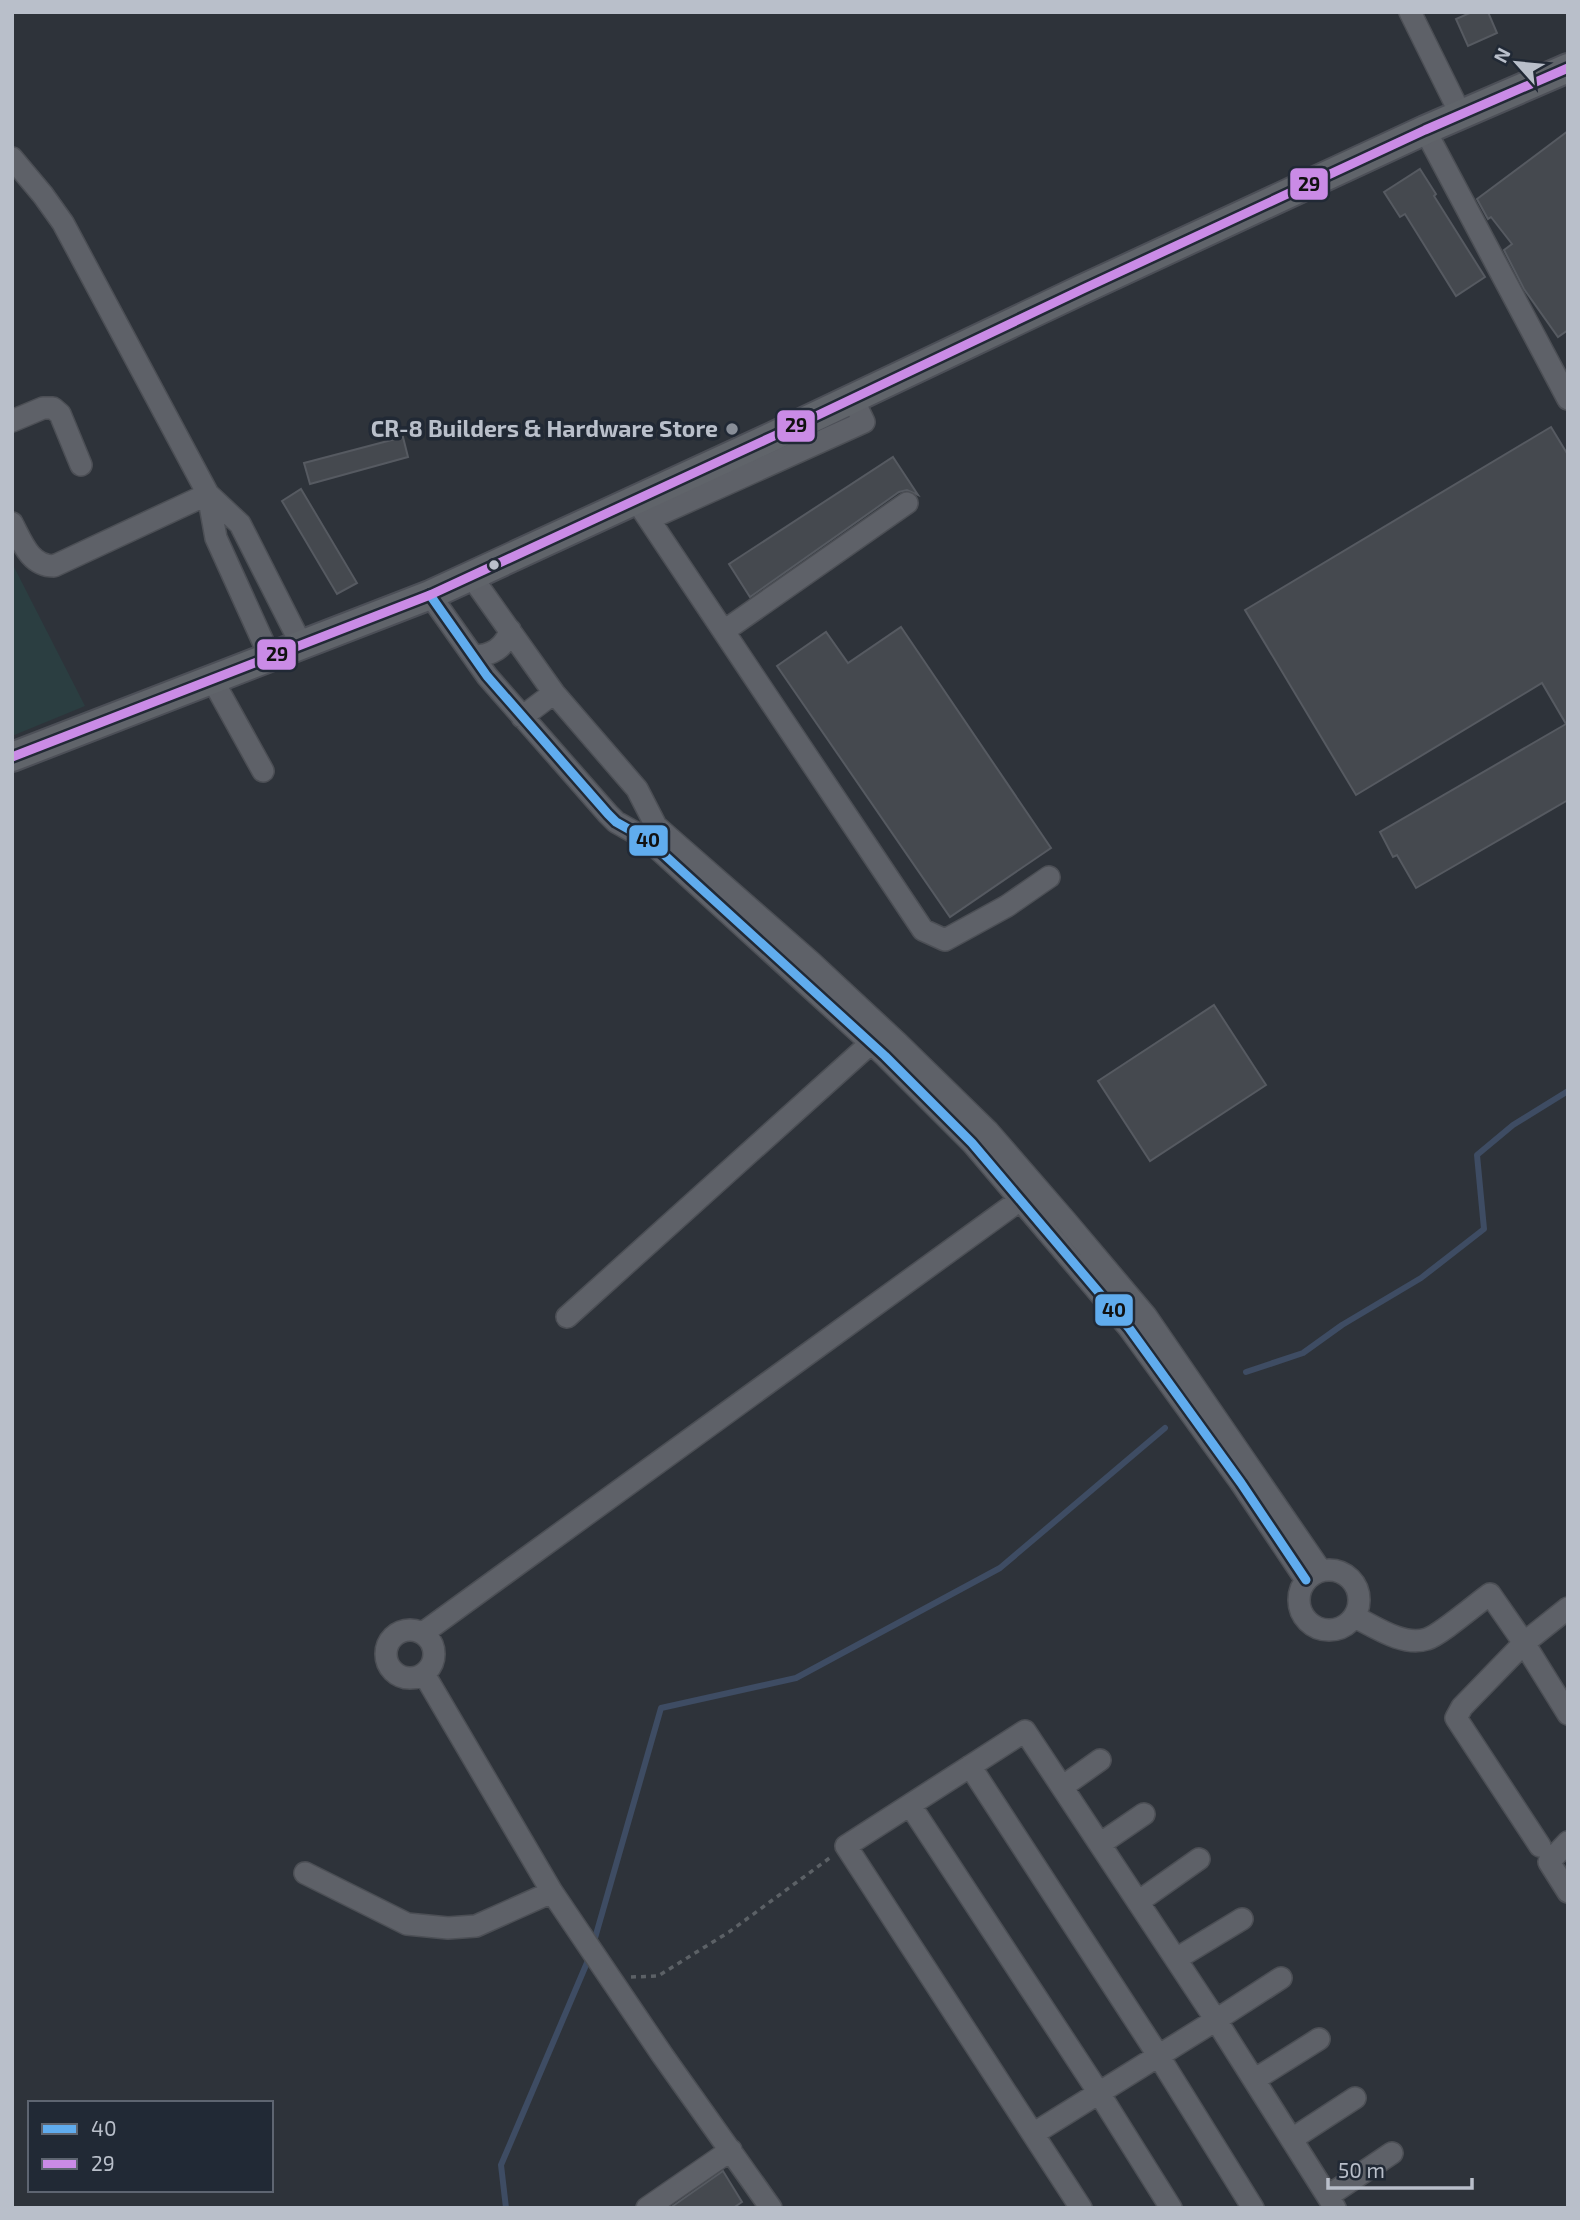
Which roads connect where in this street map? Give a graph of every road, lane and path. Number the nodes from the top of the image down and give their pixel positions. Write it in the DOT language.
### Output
graph roads {
  1 [pos="1410,12"];
  2 [pos="1568,68"];
  3 [pos="1461,115"];
  4 [pos="1425,130"];
  5 [pos="12,158"];
  6 [pos="1568,399"];
  7 [pos="12,421"];
  8 [pos="81,465"];
  9 [pos="208,494"];
  10 [pos="907,503"];
  11 [pos="643,510"];
  12 [pos="12,523"];
  13 [pos="471,576"];
  14 [pos="430,594"];
  15 [pos="510,630"];
  16 [pos="724,631"];
  17 [pos="301,645"];
  18 [pos="473,656"];
  19 [pos="270,657"];
  20 [pos="212,679"];
  21 [pos="554,693"];
  22 [pos="522,717"];
  23 [pos="12,757"];
  24 [pos="263,771"];
  25 [pos="637,789"];
  26 [pos="608,814"];
  27 [pos="1049,877"];
  28 [pos="710,886"];
  29 [pos="804,969"];
  30 [pos="885,1048"];
  31 [pos="1029,1194"];
  32 [pos="567,1317"];
  33 [pos="1314,1576"];
  34 [pos="1568,1608"];
  35 [pos="1355,1617"];
  36 [pos="424,1633"];
  37 [pos="1524,1643"];
  38 [pos="424,1674"];
  39 [pos="1568,1714"];
  40 [pos="1100,1759"];
  41 [pos="970,1766"];
  42 [pos="1062,1787"];
  43 [pos="910,1805"];
  44 [pos="1144,1814"];
  45 [pos="1568,1842"];
  46 [pos="1100,1844"];
  47 [pos="846,1846"];
  48 [pos="1540,1846"];
  49 [pos="1199,1859"];
  50 [pos="305,1873"];
  51 [pos="552,1892"];
  52 [pos="1568,1892"];
  53 [pos="1138,1902"];
  54 [pos="1242,1919"];
  55 [pos="1176,1959"];
  56 [pos="1281,1978"];
  57 [pos="611,1979"];
  58 [pos="1216,2020"];
  59 [pos="1319,2039"];
  60 [pos="1158,2055"];
  61 [pos="1254,2080"];
  62 [pos="1099,2093"];
  63 [pos="1355,2098"];
  64 [pos="1033,2134"];
  65 [pos="1292,2139"];
  66 [pos="730,2150"];
  67 [pos="1392,2153"];
  68 [pos="1331,2202"];
  69 [pos="764,2205"];
  70 [pos="648,2208"];
  71 [pos="1081,2208"];
  72 [pos="1171,2208"];
  73 [pos="1253,2208"];
  1 -- 3 [label="street"];
  2 -- 3 [label="main road"];
  3 -- 4 [label="main road"];
  4 -- 6 [label="street"];
  4 -- 11 [label="main road"];
  5 -- 9 [label="street"];
  7 -- 8 [label="street"];
  9 -- 12 [label="street"];
  9 -- 17 [label="street"];
  9 -- 19 [label="street"];
  10 -- 16 [label="street"];
  11 -- 13 [label="main road"];
  11 -- 16 [label="street"];
  13 -- 14 [label="main road"];
  13 -- 15 [label="street"];
  14 -- 17 [label="main road"];
  14 -- 18 [label="street"];
  15 -- 18 [label="street"];
  15 -- 21 [label="street"];
  16 -- 27 [label="street"];
  17 -- 19 [label="main road"];
  18 -- 22 [label="street"];
  19 -- 20 [label="main road"];
  20 -- 23 [label="main road"];
  20 -- 24 [label="street"];
  21 -- 22 [label="street"];
  21 -- 25 [label="street"];
  22 -- 26 [label="street"];
  25 -- 26 [label="street"];
  25 -- 28 [label="street"];
  26 -- 28 [label="street"];
  28 -- 29 [label="street"];
  29 -- 30 [label="street"];
  29 -- 30 [label="street"];
  30 -- 31 [label="street"];
  30 -- 32 [label="street"];
  31 -- 33 [label="street"];
  31 -- 36 [label="street"];
  33 -- 35 [label="street"];
  33 -- 35 [label="street"];
  34 -- 37 [label="street"];
  35 -- 37 [label="street"];
  36 -- 38 [label="street"];
  36 -- 38 [label="street"];
  37 -- 39 [label="street"];
  37 -- 48 [label="street"];
  38 -- 51 [label="street"];
  40 -- 42 [label="street"];
  41 -- 42 [label="street"];
  41 -- 43 [label="street"];
  41 -- 60 [label="street"];
  42 -- 46 [label="street"];
  43 -- 47 [label="street"];
  43 -- 62 [label="street"];
  44 -- 46 [label="street"];
  45 -- 52 [label="street"];
  46 -- 53 [label="street"];
  47 -- 57 [label="path"];
  47 -- 64 [label="street"];
  49 -- 53 [label="street"];
  50 -- 51 [label="street"];
  51 -- 57 [label="street"];
  53 -- 55 [label="street"];
  54 -- 55 [label="street"];
  55 -- 58 [label="street"];
  56 -- 58 [label="street"];
  57 -- 66 [label="street"];
  58 -- 60 [label="street"];
  58 -- 61 [label="street"];
  59 -- 61 [label="street"];
  60 -- 62 [label="street"];
  60 -- 73 [label="street"];
  61 -- 65 [label="street"];
  62 -- 64 [label="street"];
  62 -- 72 [label="street"];
  63 -- 65 [label="street"];
  64 -- 71 [label="street"];
  65 -- 68 [label="street"];
  66 -- 69 [label="street"];
  66 -- 70 [label="street"];
  67 -- 68 [label="street"];
}
